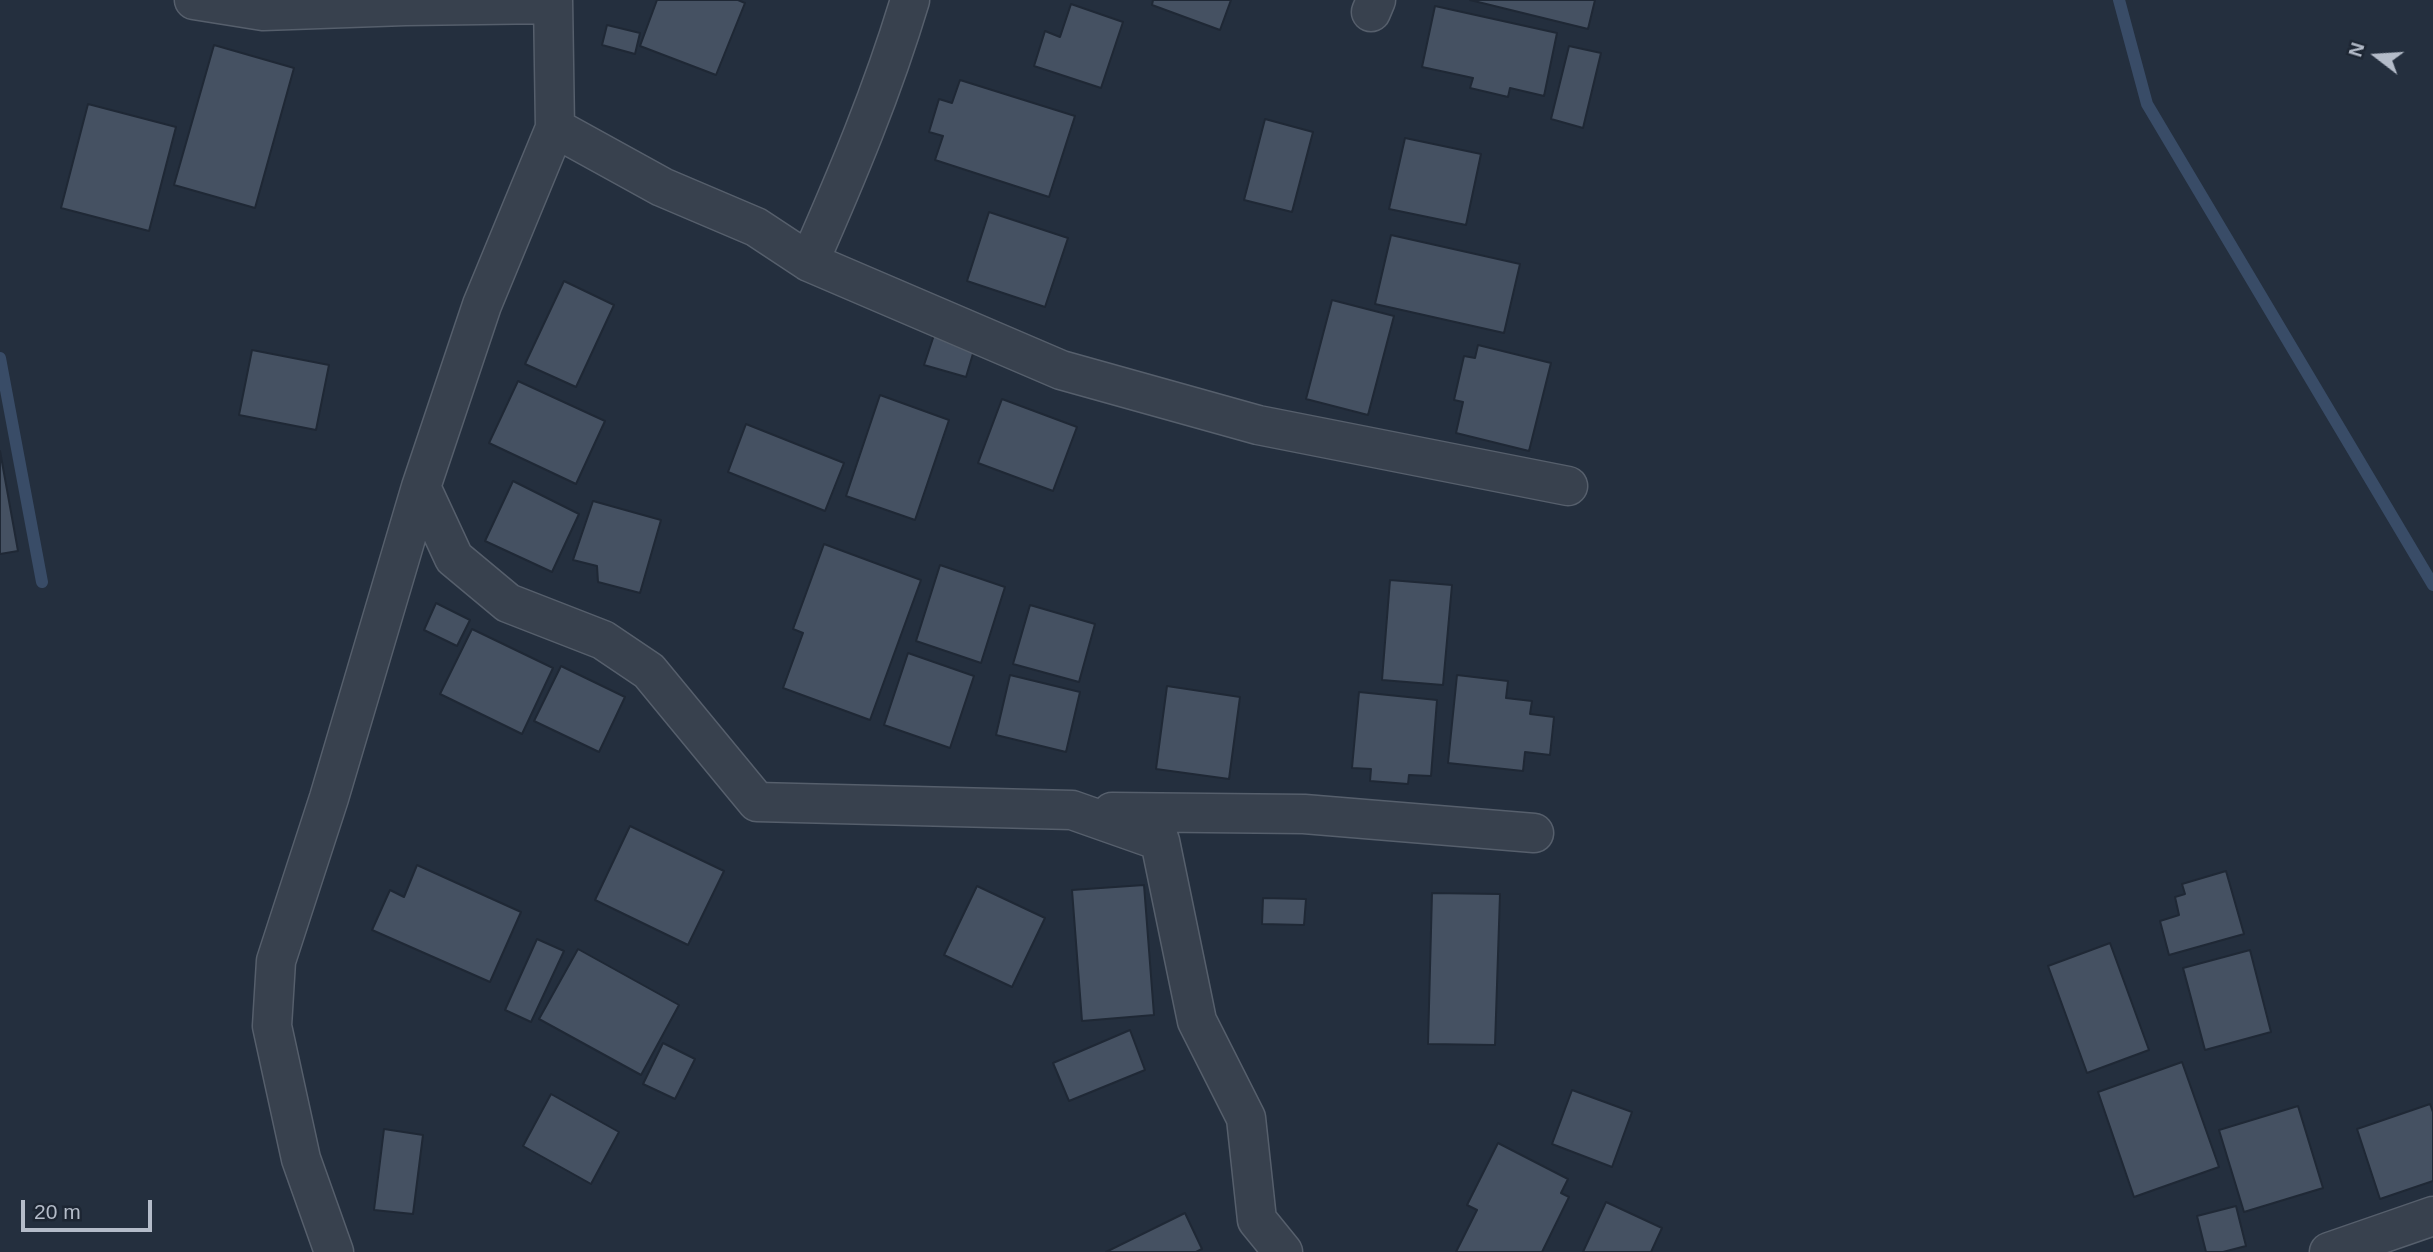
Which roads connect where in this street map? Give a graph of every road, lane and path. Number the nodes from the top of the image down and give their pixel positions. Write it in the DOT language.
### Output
graph roads {
  1 [pos="194,0"];
  2 [pos="910,0"];
  3 [pos="553,2"];
  4 [pos="555,128"];
  5 [pos="809,262"];
  6 [pos="422,486"];
  7 [pos="1568,486"];
  8 [pos="454,558"];
  9 [pos="392,579"];
  10 [pos="1072,810"];
  11 [pos="1534,833"];
  12 [pos="2433,1216"];
  13 [pos="2359,1248"];
  14 [pos="334,1252"];
  15 [pos="1283,1252"];
  1 -- 3 [label="street"];
  2 -- 5 [label="street"];
  3 -- 4 [label="street"];
  4 -- 5 [label="street"];
  4 -- 6 [label="street"];
  5 -- 7 [label="street"];
  6 -- 8 [label="street"];
  6 -- 9 [label="street"];
  8 -- 9 [label="street"];
  8 -- 10 [label="street"];
  9 -- 14 [label="street"];
  10 -- 11 [label="street"];
  10 -- 15 [label="street"];
  12 -- 13 [label="street"];
}
